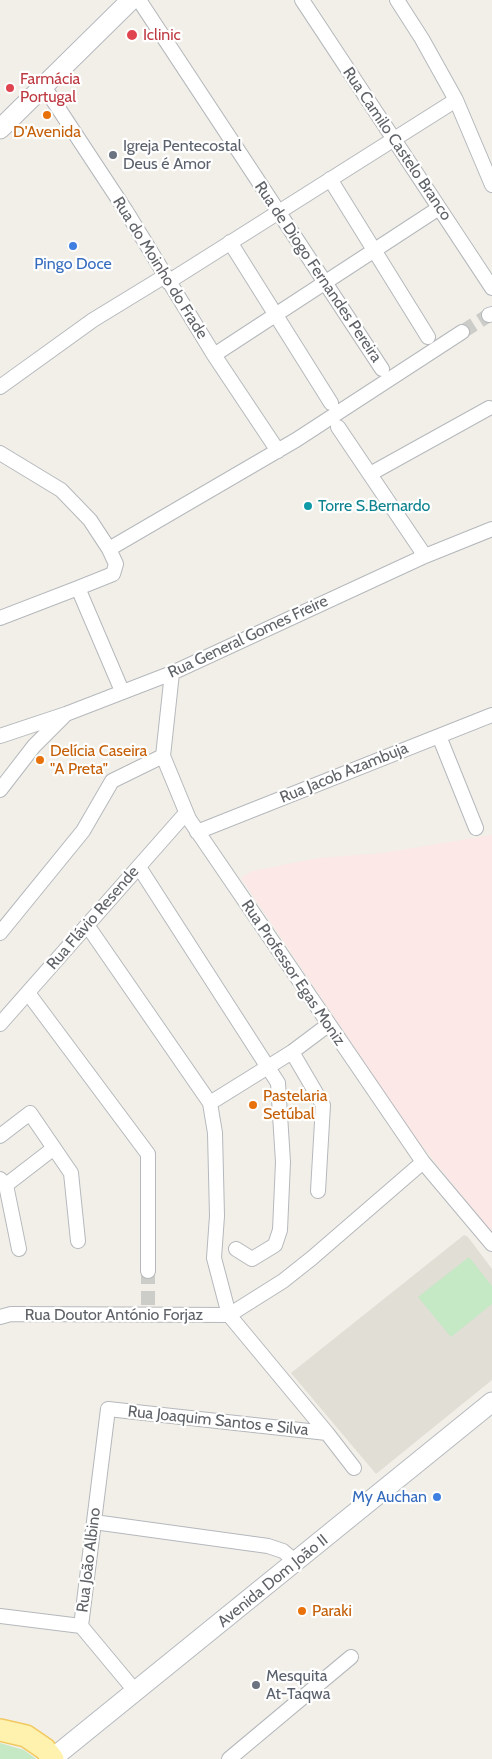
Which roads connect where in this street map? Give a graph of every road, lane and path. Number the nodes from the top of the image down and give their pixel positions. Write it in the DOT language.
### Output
graph roads {
  1 [pos="131,0"];
  2 [pos="139,0"];
  3 [pos="302,0"];
  4 [pos="397,0"];
  5 [pos="43,86"];
  6 [pos="456,100"];
  7 [pos="0,129"];
  8 [pos="393,140"];
  9 [pos="330,179"];
  10 [pos="492,185"];
  11 [pos="439,208"];
  12 [pos="278,212"];
  13 [pos="230,242"];
  14 [pos="374,250"];
  15 [pos="166,279"];
  16 [pos="325,282"];
  17 [pos="492,288"];
  18 [pos="276,315"];
  19 [pos="462,332"];
  20 [pos="428,337"];
  21 [pos="214,355"];
  22 [pos="382,369"];
  23 [pos="0,387"];
  24 [pos="331,403"];
  25 [pos="489,408"];
  26 [pos="338,427"];
  27 [pos="278,451"];
  28 [pos="1,453"];
  29 [pos="370,474"];
  30 [pos="492,529"];
  31 [pos="109,549"];
  32 [pos="425,556"];
  33 [pos="78,588"];
  34 [pos="0,618"];
  35 [pos="172,673"];
  36 [pos="122,690"];
  37 [pos="66,714"];
  38 [pos="492,715"];
  39 [pos="21,729"];
  40 [pos="0,736"];
  41 [pos="439,736"];
  42 [pos="34,746"];
  43 [pos="163,756"];
  44 [pos="0,790"];
  45 [pos="187,816"];
  46 [pos="476,828"];
  47 [pos="198,832"];
  48 [pos="138,867"];
  49 [pos="87,925"];
  50 [pos="0,933"];
  51 [pos="28,993"];
  52 [pos="0,1024"];
  53 [pos="328,1025"];
  54 [pos="292,1052"];
  55 [pos="267,1066"];
  56 [pos="210,1103"];
  57 [pos="0,1136"];
  58 [pos="54,1148"];
  59 [pos="423,1162"];
  60 [pos="3,1182"];
  61 [pos="318,1192"];
  62 [pos="78,1241"];
  63 [pos="492,1244"];
  64 [pos="19,1249"];
  65 [pos="236,1249"];
  66 [pos="148,1271"];
  67 [pos="229,1315"];
  68 [pos="0,1317"];
  69 [pos="492,1402"];
  70 [pos="108,1409"];
  71 [pos="327,1433"];
  72 [pos="354,1468"];
  73 [pos="94,1522"];
  74 [pos="296,1562"];
  75 [pos="0,1616"];
  76 [pos="81,1626"];
  77 [pos="351,1657"];
  78 [pos="136,1692"];
  79 [pos="0,1730"];
  80 [pos="53,1758"];
  81 [pos="229,1759"];
  1 -- 5 [label="main road"];
  2 -- 12 [label="street, Rua de Diogo Fernandes Pereira"];
  3 -- 8 [label="street, Rua Camilo Castelo Branco"];
  4 -- 6 [label="street"];
  5 -- 7 [label="main road"];
  5 -- 15 [label="street, Rua do Moinho do Frade"];
  6 -- 8 [label="street"];
  6 -- 10 [label="street"];
  8 -- 9 [label="street"];
  8 -- 11 [label="street, Rua Camilo Castelo Branco"];
  9 -- 12 [label="street"];
  9 -- 14 [label="street"];
  11 -- 14 [label="street"];
  11 -- 17 [label="street, Rua Camilo Castelo Branco"];
  12 -- 13 [label="street"];
  12 -- 16 [label="street, Rua de Diogo Fernandes Pereira"];
  13 -- 15 [label="street"];
  13 -- 18 [label="street"];
  14 -- 16 [label="street"];
  14 -- 20 [label="street"];
  15 -- 21 [label="street, Rua do Moinho do Frade"];
  15 -- 23 [label="street"];
  16 -- 18 [label="street"];
  16 -- 22 [label="street, Rua de Diogo Fernandes Pereira"];
  18 -- 21 [label="street"];
  18 -- 24 [label="street"];
  19 -- 27 [label="street"];
  21 -- 27 [label="street, Rua do Moinho do Frade"];
  25 -- 29 [label="street"];
  26 -- 29 [label="street"];
  27 -- 31 [label="street"];
  28 -- 31 [label="street"];
  29 -- 32 [label="street"];
  30 -- 32 [label="street, Rua General Gomes Freire"];
  31 -- 33 [label="street"];
  32 -- 35 [label="street, Rua General Gomes Freire"];
  33 -- 34 [label="street"];
  33 -- 36 [label="street"];
  35 -- 36 [label="street, Rua General Gomes Freire"];
  35 -- 43 [label="street, Rua Professor Egas Moniz"];
  36 -- 37 [label="street, Rua General Gomes Freire"];
  37 -- 39 [label="street, Rua General Gomes Freire"];
  37 -- 42 [label="street"];
  38 -- 41 [label="street, Rua Jacob Azambuja"];
  39 -- 40 [label="street, Rua General Gomes Freire"];
  39 -- 42 [label="street"];
  41 -- 46 [label="street"];
  41 -- 47 [label="street, Rua Jacob Azambuja"];
  42 -- 44 [label="street"];
  43 -- 45 [label="street, Rua Professor Egas Moniz"];
  43 -- 50 [label="street"];
  45 -- 47 [label="street, Rua Professor Egas Moniz"];
  45 -- 48 [label="street, Rua Flávio Resende"];
  47 -- 53 [label="street, Rua Professor Egas Moniz"];
  48 -- 49 [label="street, Rua Flávio Resende"];
  48 -- 55 [label="street"];
  49 -- 51 [label="street, Rua Flávio Resende"];
  49 -- 56 [label="street"];
  51 -- 52 [label="street, Rua Flávio Resende"];
  51 -- 66 [label="street"];
  53 -- 54 [label="street"];
  53 -- 59 [label="street, Rua Professor Egas Moniz"];
  54 -- 55 [label="street"];
  54 -- 61 [label="street"];
  55 -- 56 [label="street"];
  55 -- 65 [label="street"];
  56 -- 67 [label="street"];
  57 -- 58 [label="street"];
  58 -- 60 [label="street"];
  58 -- 62 [label="street"];
  59 -- 63 [label="street, Rua Professor Egas Moniz"];
  59 -- 67 [label="street"];
  60 -- 64 [label="street"];
  67 -- 68 [label="street, Rua Doutor António Forjaz"];
  67 -- 71 [label="street"];
  69 -- 74 [label="main road, Avenida Dom João II"];
  70 -- 71 [label="street, Rua Joaquim Santos e Silva"];
  70 -- 73 [label="street, Rua João Albino"];
  71 -- 72 [label="street"];
  73 -- 74 [label="street"];
  73 -- 76 [label="street, Rua João Albino"];
  74 -- 78 [label="main road, Avenida Dom João II"];
  75 -- 76 [label="street"];
  76 -- 78 [label="street, Rua João Albino"];
  77 -- 81 [label="street"];
  78 -- 80 [label="main road, Avenida Dom João II"];
  79 -- 80 [label="main road"];
}
